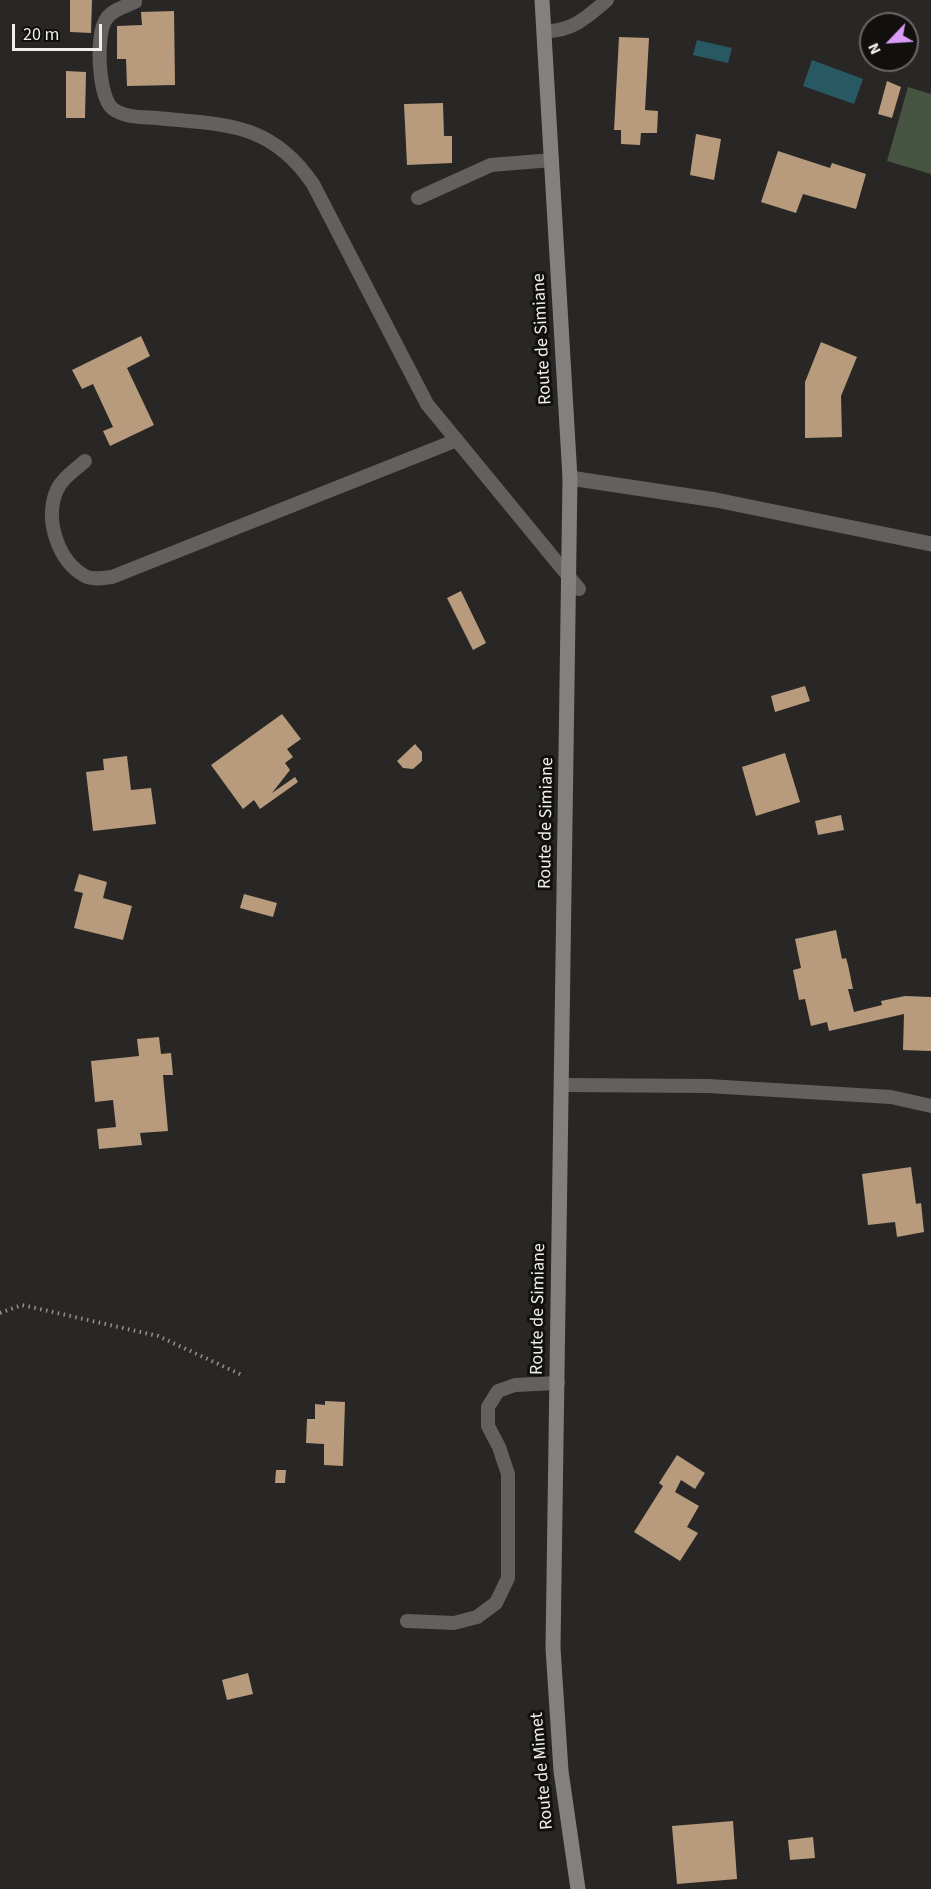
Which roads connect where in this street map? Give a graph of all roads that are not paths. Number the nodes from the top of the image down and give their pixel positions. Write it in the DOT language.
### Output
graph roads {
  1 [pos="542,0"];
  2 [pos="607,0"];
  3 [pos="135,2"];
  4 [pos="544,31"];
  5 [pos="552,160"];
  6 [pos="418,198"];
  7 [pos="457,440"];
  8 [pos="85,461"];
  9 [pos="570,478"];
  10 [pos="931,544"];
  11 [pos="574,584"];
  12 [pos="562,1085"];
  13 [pos="931,1106"];
  14 [pos="558,1383"];
  15 [pos="407,1621"];
  16 [pos="554,1648"];
  17 [pos="578,1889"];
  1 -- 4 [label="main road, Route de Simiane"];
  2 -- 4 [label="lane"];
  3 -- 7 [label="lane"];
  4 -- 5 [label="main road, Route de Simiane"];
  5 -- 6 [label="lane"];
  5 -- 9 [label="main road, Route de Simiane"];
  7 -- 8 [label="lane"];
  7 -- 11 [label="lane"];
  9 -- 10 [label="street"];
  9 -- 11 [label="main road, Route de Simiane"];
  11 -- 12 [label="main road, Route de Simiane"];
  12 -- 13 [label="lane"];
  12 -- 14 [label="main road, Route de Simiane"];
  14 -- 15 [label="lane"];
  14 -- 16 [label="main road, Route de Simiane"];
  16 -- 17 [label="main road, Route de Mimet"];
}
